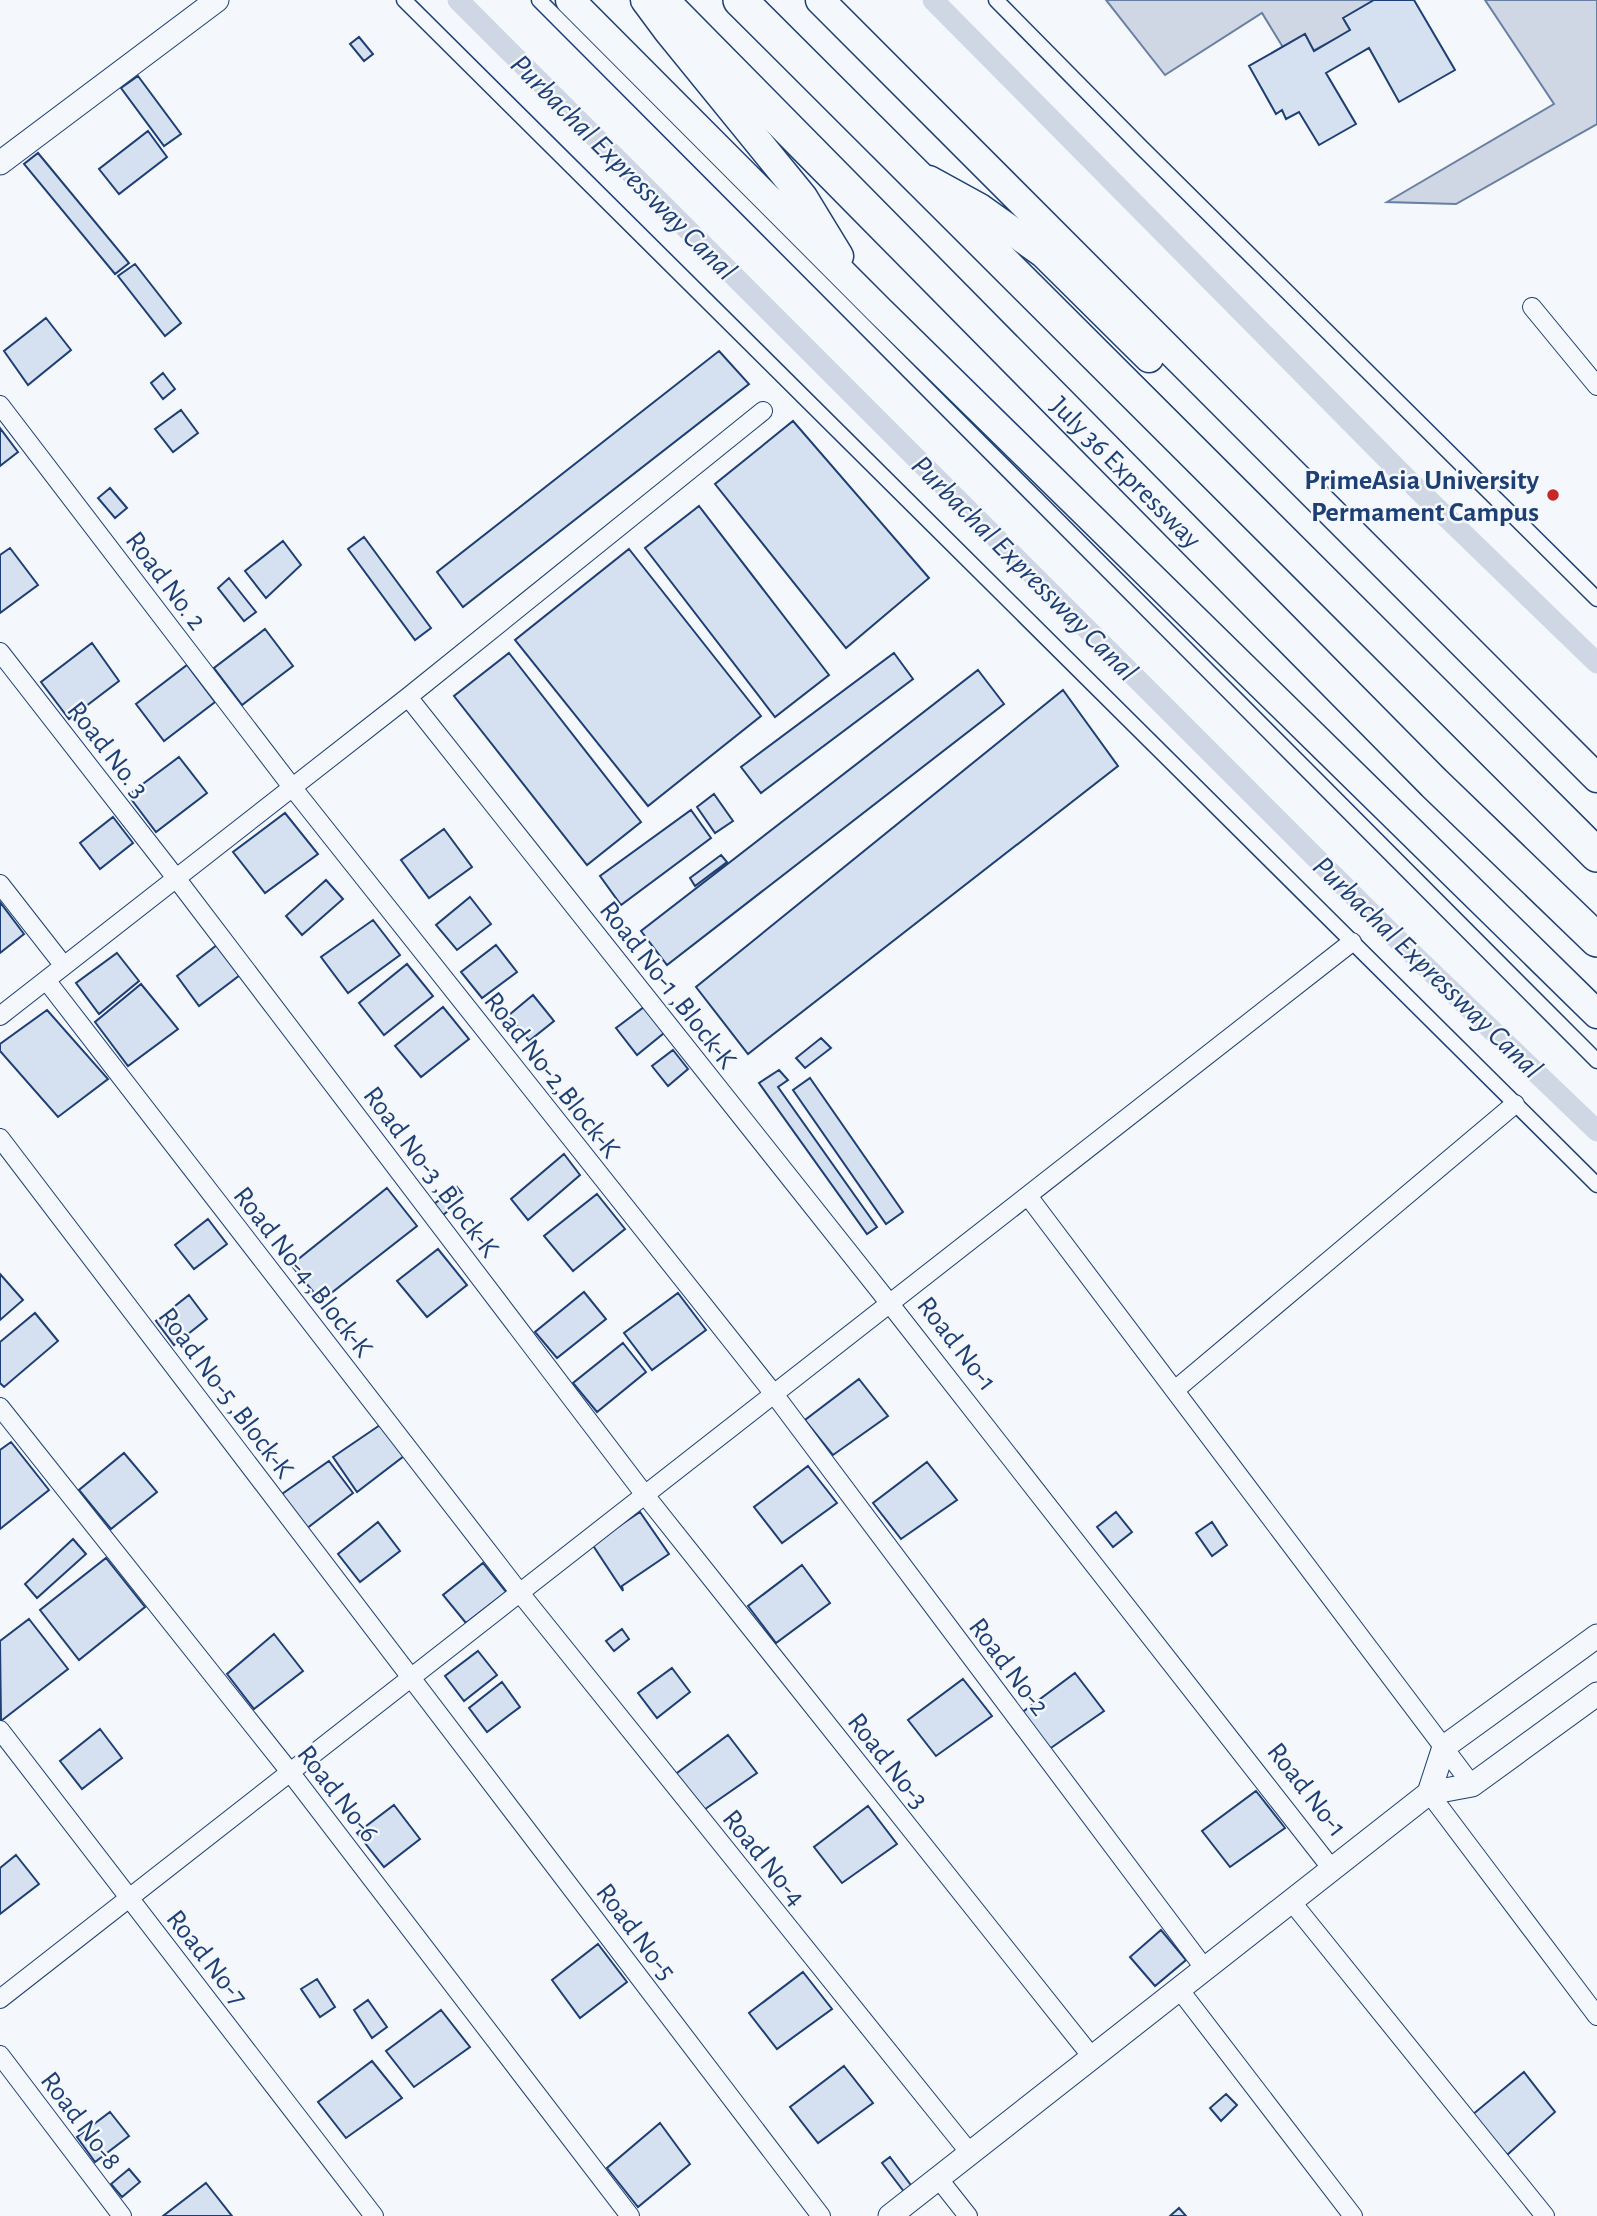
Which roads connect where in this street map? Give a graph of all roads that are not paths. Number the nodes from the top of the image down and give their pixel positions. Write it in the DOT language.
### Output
graph roads {
  1 [pos="217,0"];
  2 [pos="404,0"];
  3 [pos="539,0"];
  4 [pos="570,0"];
  5 [pos="645,0"];
  6 [pos="661,0"];
  7 [pos="740,0"];
  8 [pos="820,0"];
  9 [pos="996,0"];
  10 [pos="0,163"];
  11 [pos="908,169"];
  12 [pos="853,284"];
  13 [pos="1532,307"];
  14 [pos="1597,386"];
  15 [pos="0,405"];
  16 [pos="763,411"];
  17 [pos="1274,457"];
  18 [pos="1597,599"];
  19 [pos="0,652"];
  20 [pos="408,697"];
  21 [pos="1597,779"];
  22 [pos="292,788"];
  23 [pos="1597,855"];
  24 [pos="176,878"];
  25 [pos="0,884"];
  26 [pos="1597,940"];
  27 [pos="1353,942"];
  28 [pos="64,966"];
  29 [pos="46,980"];
  30 [pos="1597,1014"];
  31 [pos="0,1016"];
  32 [pos="1597,1061"];
  33 [pos="1515,1104"];
  34 [pos="0,1138"];
  35 [pos="1597,1185"];
  36 [pos="1028,1196"];
  37 [pos="890,1304"];
  38 [pos="1175,1390"];
  39 [pos="774,1394"];
  40 [pos="0,1407"];
  41 [pos="645,1495"];
  42 [pos="520,1593"];
  43 [pos="1597,1636"];
  44 [pos="411,1678"];
  45 [pos="1597,1694"];
  46 [pos="0,1730"];
  47 [pos="1444,1747"];
  48 [pos="290,1772"];
  49 [pos="1472,1785"];
  50 [pos="1429,1793"];
  51 [pos="1332,1869"];
  52 [pos="129,1898"];
  53 [pos="1291,1901"];
  54 [pos="1205,1969"];
  55 [pos="1179,1989"];
  56 [pos="0,1999"];
  57 [pos="1597,2016"];
  58 [pos="0,2056"];
  59 [pos="1092,2057"];
  60 [pos="970,2153"];
  61 [pos="938,2178"];
  62 [pos="122,2216"];
  63 [pos="374,2216"];
  64 [pos="631,2216"];
  65 [pos="821,2216"];
  66 [pos="890,2216"];
  67 [pos="968,2216"];
  68 [pos="1353,2216"];
  69 [pos="1545,2216"];
  1 -- 10 [label="street"];
  2 -- 27 [label="street"];
  3 -- 32 [label="street"];
  4 -- 12 [label="main road"];
  5 -- 12 [label="main road"];
  6 -- 26 [label="highway, July 36 Expressway"];
  7 -- 11 [label="highway"];
  8 -- 17 [label="main road"];
  9 -- 18 [label="street"];
  11 -- 17 [label="main road"];
  11 -- 23 [label="highway"];
  12 -- 30 [label="main road"];
  13 -- 14 [label="street"];
  15 -- 22 [label="street, Road No. 2"];
  16 -- 20 [label="street"];
  17 -- 21 [label="main road"];
  19 -- 24 [label="street, Road No. 3"];
  20 -- 22 [label="street"];
  20 -- 37 [label="street, Road No-1 ,Block-K"];
  22 -- 24 [label="street"];
  22 -- 39 [label="street, Road No-2,Block-K"];
  24 -- 28 [label="street"];
  24 -- 41 [label="street, Road No-3 ,Block-K"];
  25 -- 28 [label="street"];
  27 -- 33 [label="street"];
  27 -- 36 [label="street"];
  28 -- 29 [label="street"];
  29 -- 31 [label="street"];
  29 -- 42 [label="street, Road No-4 ,Block-K"];
  33 -- 35 [label="street"];
  33 -- 38 [label="street"];
  34 -- 44 [label="street, Road No-5 ,Block-K"];
  36 -- 37 [label="street"];
  36 -- 38 [label="street"];
  37 -- 39 [label="street"];
  37 -- 51 [label="street, Road No-1"];
  38 -- 47 [label="street"];
  39 -- 41 [label="street"];
  39 -- 54 [label="street, Road No-2"];
  40 -- 48 [label="street, Road No-6"];
  41 -- 42 [label="street"];
  41 -- 59 [label="street, Road No-3"];
  42 -- 44 [label="street"];
  42 -- 60 [label="street, Road No-4"];
  43 -- 47 [label="street"];
  44 -- 48 [label="street"];
  44 -- 65 [label="street, Road No-5"];
  45 -- 49 [label="street"];
  46 -- 52 [label="street, Road No-7"];
  47 -- 49 [label="street"];
  47 -- 50 [label="street"];
  48 -- 52 [label="street"];
  48 -- 64 [label="street, Road No-6"];
  49 -- 50 [label="street"];
  50 -- 51 [label="street"];
  50 -- 57 [label="street"];
  51 -- 53 [label="street, Road No-1"];
  52 -- 56 [label="street"];
  52 -- 63 [label="street, Road No-7"];
  53 -- 54 [label="street, Road No-1"];
  53 -- 69 [label="street"];
  54 -- 55 [label="street, Road No-1"];
  55 -- 59 [label="street, Road No-1"];
  55 -- 68 [label="street"];
  58 -- 62 [label="street, Road No-8"];
  59 -- 60 [label="street, Road No-1"];
  60 -- 61 [label="street, Road No-1"];
  61 -- 66 [label="street, Road No-1"];
  61 -- 67 [label="street"];
}
